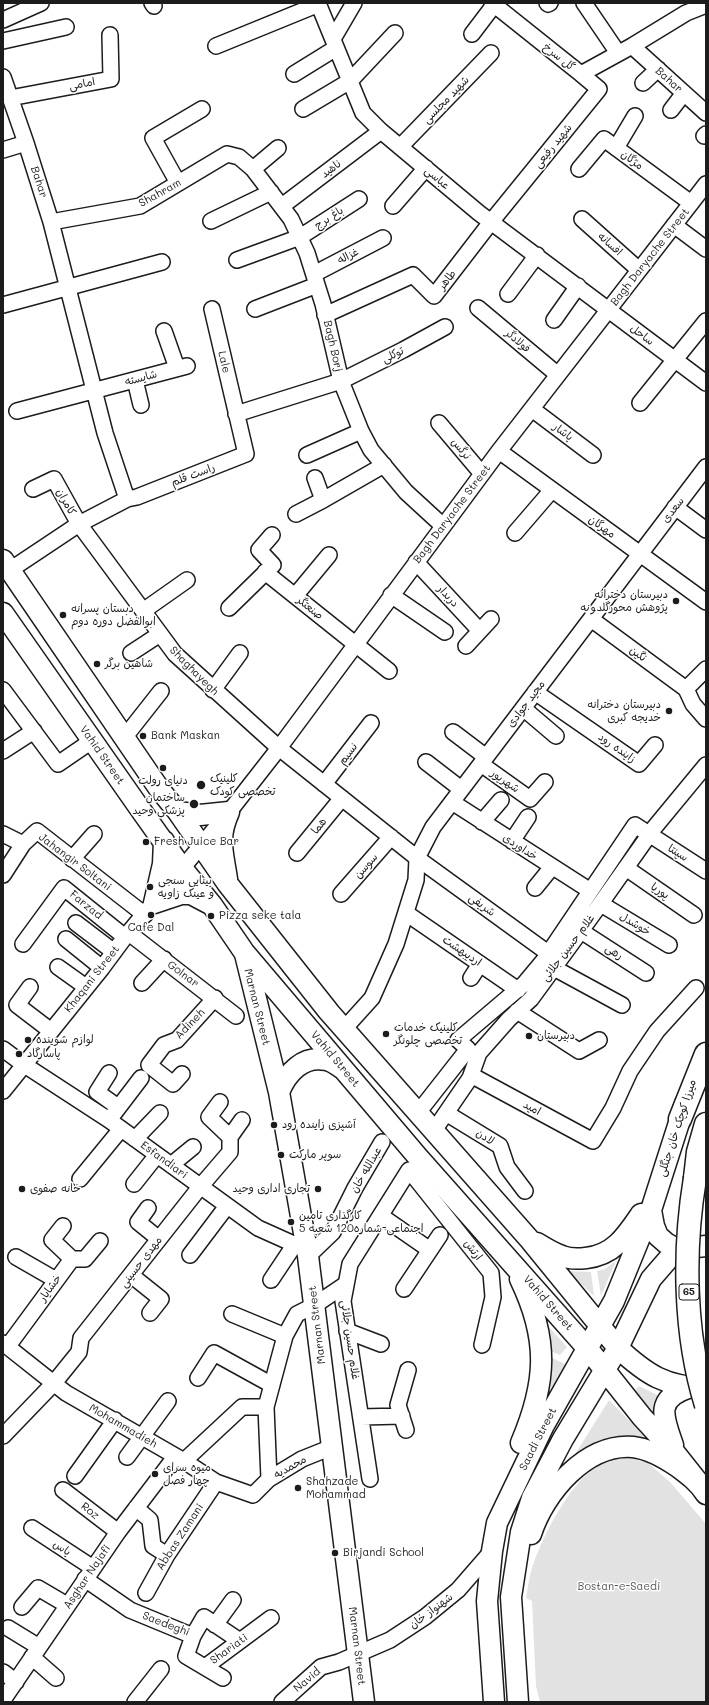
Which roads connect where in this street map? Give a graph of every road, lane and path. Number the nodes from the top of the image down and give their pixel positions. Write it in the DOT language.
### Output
graph roads {
  1 [pos="41,3"];
  2 [pos="318,3"];
  3 [pos="354,3"];
  4 [pos="584,3"];
  5 [pos="493,4"];
  6 [pos="706,5"];
  7 [pos="3,20"];
  8 [pos="66,27"];
  9 [pos="395,33"];
  10 [pos="472,34"];
  11 [pos="110,35"];
  12 [pos="3,41"];
  13 [pos="335,43"];
  14 [pos="216,46"];
  15 [pos="632,46"];
  16 [pos="491,52"];
  17 [pos="618,54"];
  18 [pos="658,69"];
  19 [pos="294,74"];
  20 [pos="581,74"];
  21 [pos="3,77"];
  22 [pos="350,81"];
  23 [pos="643,83"];
  24 [pos="684,93"];
  25 [pos="10,98"];
  26 [pos="202,109"];
  27 [pos="302,109"];
  28 [pos="671,110"];
  29 [pos="706,113"];
  30 [pos="635,116"];
  31 [pos="381,131"];
  32 [pos="26,143"];
  33 [pos="400,147"];
  34 [pos="278,148"];
  35 [pos="616,148"];
  36 [pos="3,150"];
  37 [pos="239,157"];
  38 [pos="426,168"];
  39 [pos="253,169"];
  40 [pos="578,169"];
  41 [pos="178,183"];
  42 [pos="706,184"];
  43 [pos="271,192"];
  44 [pos="359,199"];
  45 [pos="691,203"];
  46 [pos="282,206"];
  47 [pos="393,206"];
  48 [pos="582,219"];
  49 [pos="211,221"];
  50 [pos="51,222"];
  51 [pos="491,222"];
  52 [pos="674,225"];
  53 [pos="300,237"];
  54 [pos="383,238"];
  55 [pos="706,249"];
  56 [pos="537,256"];
  57 [pos="237,260"];
  58 [pos="162,262"];
  59 [pos="639,270"];
  60 [pos="316,280"];
  61 [pos="578,286"];
  62 [pos="67,288"];
  63 [pos="508,294"];
  64 [pos="3,305"];
  65 [pos="478,308"];
  66 [pos="212,309"];
  67 [pos="255,309"];
  68 [pos="609,309"];
  69 [pos="326,315"];
  70 [pos="554,320"];
  71 [pos="706,321"];
  72 [pos="445,327"];
  73 [pos="164,331"];
  74 [pos="676,360"];
  75 [pos="558,375"];
  76 [pos="704,379"];
  77 [pos="135,380"];
  78 [pos="341,380"];
  79 [pos="94,391"];
  80 [pos="640,403"];
  81 [pos="141,405"];
  82 [pos="532,409"];
  83 [pos="18,411"];
  84 [pos="236,414"];
  85 [pos="439,423"];
  86 [pos="361,432"];
  87 [pos="499,452"];
  88 [pos="307,455"];
  89 [pos="593,455"];
  90 [pos="384,465"];
  91 [pos="705,471"];
  92 [pos="482,474"];
  93 [pos="316,478"];
  94 [pos="33,489"];
  95 [pos="552,490"];
  96 [pos="127,499"];
  97 [pos="323,500"];
  98 [pos="675,507"];
  99 [pos="296,514"];
  100 [pos="79,524"];
  101 [pos="443,526"];
  102 [pos="706,530"];
  103 [pos="515,532"];
  104 [pos="272,535"];
  105 [pos="639,553"];
  106 [pos="329,555"];
  107 [pos="416,562"];
  108 [pos="6,565"];
  109 [pos="265,572"];
  110 [pos="187,580"];
  111 [pos="295,596"];
  112 [pos="391,596"];
  113 [pos="706,602"];
  114 [pos="228,608"];
  115 [pos="143,611"];
  116 [pos="4,618"];
  117 [pos="491,619"];
  118 [pos="591,619"];
  119 [pos="480,630"];
  120 [pos="445,632"];
  121 [pos="160,634"];
  122 [pos="355,644"];
  123 [pos="466,646"];
  124 [pos="131,653"];
  125 [pos="240,653"];
  126 [pos="706,669"];
  127 [pos="389,670"];
  128 [pos="686,689"];
  129 [pos="213,690"];
  130 [pos="160,691"];
  131 [pos="535,692"];
  132 [pos="4,694"];
  133 [pos="523,708"];
  134 [pos="706,719"];
  135 [pos="371,723"];
  136 [pos="34,731"];
  137 [pos="453,732"];
  138 [pos="556,736"];
  139 [pos="124,738"];
  140 [pos="93,740"];
  141 [pos="655,745"];
  142 [pos="279,748"];
  143 [pos="3,751"];
  144 [pos="483,760"];
  145 [pos="426,762"];
  146 [pos="706,766"];
  147 [pos="545,782"];
  148 [pos="324,784"];
  149 [pos="461,789"];
  150 [pos="160,790"];
  151 [pos="342,798"];
  152 [pos="501,800"];
  153 [pos="452,802"];
  154 [pos="138,806"];
  155 [pos="178,812"];
  156 [pos="229,812"];
  157 [pos="528,817"];
  158 [pos="482,822"];
  159 [pos="3,834"];
  160 [pos="94,834"];
  161 [pos="649,835"];
  162 [pos="391,838"];
  163 [pos="164,841"];
  164 [pos="512,841"];
  165 [pos="23,844"];
  166 [pos="201,846"];
  167 [pos="617,851"];
  168 [pos="297,853"];
  169 [pos="416,858"];
  170 [pos="72,859"];
  171 [pos="628,864"];
  172 [pos="552,867"];
  173 [pos="182,868"];
  174 [pos="706,871"];
  175 [pos="3,875"];
  176 [pos="228,885"];
  177 [pos="536,888"];
  178 [pos="589,890"];
  179 [pos="341,894"];
  180 [pos="601,904"];
  181 [pos="212,905"];
  182 [pos="149,909"];
  183 [pos="406,913"];
  184 [pos="694,915"];
  185 [pos="76,923"];
  186 [pos="581,930"];
  187 [pos="127,935"];
  188 [pos="66,940"];
  189 [pos="22,944"];
  190 [pos="669,945"];
  191 [pos="114,952"];
  192 [pos="244,952"];
  193 [pos="548,953"];
  194 [pos="164,960"];
  195 [pos="480,964"];
  196 [pos="58,966"];
  197 [pos="102,968"];
  198 [pos="554,968"];
  199 [pos="646,973"];
  200 [pos="471,978"];
  201 [pos="142,983"];
  202 [pos="30,987"];
  203 [pos="86,987"];
  204 [pos="696,988"];
  205 [pos="518,990"];
  206 [pos="215,998"];
  207 [pos="622,1005"];
  208 [pos="517,1011"];
  209 [pos="236,1016"];
  210 [pos="474,1027"];
  211 [pos="344,1029"];
  212 [pos="51,1031"];
  213 [pos="599,1040"];
  214 [pos="706,1040"];
  215 [pos="489,1042"];
  216 [pos="3,1049"];
  217 [pos="706,1054"];
  218 [pos="23,1064"];
  219 [pos="145,1071"];
  220 [pos="346,1071"];
  221 [pos="109,1073"];
  222 [pos="182,1074"];
  223 [pos="471,1075"];
  224 [pos="3,1091"];
  225 [pos="279,1092"];
  226 [pos="220,1102"];
  227 [pos="118,1107"];
  228 [pos="160,1113"];
  229 [pos="446,1113"];
  230 [pos="417,1114"];
  231 [pos="680,1119"];
  232 [pos="108,1120"];
  233 [pos="242,1120"];
  234 [pos="706,1124"];
  235 [pos="121,1129"];
  236 [pos="433,1132"];
  237 [pos="230,1137"];
  238 [pos="135,1139"];
  239 [pos="382,1142"];
  240 [pos="193,1147"];
  241 [pos="157,1155"];
  242 [pos="171,1165"];
  243 [pos="410,1170"];
  244 [pos="80,1179"];
  245 [pos="134,1184"];
  246 [pos="200,1187"];
  247 [pos="525,1191"];
  248 [pos="654,1202"];
  249 [pos="227,1206"];
  250 [pos="148,1208"];
  251 [pos="381,1216"];
  252 [pos="64,1226"];
  253 [pos="440,1235"];
  254 [pos="159,1239"];
  255 [pos="530,1240"];
  256 [pos="100,1242"];
  257 [pos="706,1246"];
  258 [pos="677,1249"];
  259 [pos="304,1250"];
  260 [pos="430,1250"];
  261 [pos="190,1255"];
  262 [pos="16,1257"];
  263 [pos="72,1260"];
  264 [pos="510,1260"];
  265 [pos="131,1275"];
  266 [pos="56,1280"];
  267 [pos="271,1280"];
  268 [pos="346,1284"];
  269 [pos="404,1289"];
  270 [pos="315,1305"];
  271 [pos="150,1314"];
  272 [pos="232,1314"];
  273 [pos="601,1326"];
  274 [pos="347,1331"];
  275 [pos="285,1336"];
  276 [pos="381,1344"];
  277 [pos="5,1345"];
  278 [pos="482,1345"];
  279 [pos="618,1348"];
  280 [pos="588,1349"];
  281 [pos="408,1370"];
  282 [pos="606,1371"];
  283 [pos="198,1378"];
  284 [pos="54,1384"];
  285 [pos="272,1385"];
  286 [pos="697,1388"];
  287 [pos="168,1402"];
  288 [pos="706,1405"];
  289 [pos="266,1407"];
  290 [pos="361,1417"];
  291 [pos="115,1420"];
  292 [pos="3,1436"];
  293 [pos="142,1437"];
  294 [pos="332,1447"];
  295 [pos="675,1453"];
  296 [pos="127,1457"];
  297 [pos="180,1459"];
  298 [pos="75,1476"];
  299 [pos="269,1479"];
  300 [pos="370,1479"];
  301 [pos="216,1482"];
  302 [pos="702,1488"];
  303 [pos="63,1490"];
  304 [pos="136,1508"];
  305 [pos="497,1522"];
  306 [pos="32,1528"];
  307 [pos="118,1532"];
  308 [pos="492,1551"];
  309 [pos="168,1555"];
  310 [pos="89,1574"];
  311 [pos="146,1593"];
  312 [pos="511,1597"];
  313 [pos="233,1600"];
  314 [pos="67,1605"];
  315 [pos="22,1607"];
  316 [pos="271,1618"];
  317 [pos="215,1624"];
  318 [pos="8,1628"];
  319 [pos="193,1636"];
  320 [pos="240,1641"];
  321 [pos="36,1652"];
  322 [pos="357,1654"];
  323 [pos="205,1667"];
  324 [pos="161,1669"];
  325 [pos="3,1672"];
  326 [pos="56,1678"];
  327 [pos="223,1678"];
  328 [pos="16,1682"];
  329 [pos="5,1700"];
  330 [pos="135,1702"];
  331 [pos="282,1702"];
  332 [pos="364,1702"];
  333 [pos="494,1702"];
  334 [pos="518,1702"];
  1 -- 7 [label="street"];
  2 -- 13 [label="street, عباسی"];
  2 -- 14 [label="street"];
  3 -- 13 [label="street"];
  4 -- 17 [label="street"];
  5 -- 10 [label="street"];
  5 -- 20 [label="street, گل سرخ"];
  6 -- 15 [label="street, گل سرخ"];
  8 -- 12 [label="street"];
  9 -- 22 [label="street"];
  11 -- 25 [label="street, امامی"];
  13 -- 19 [label="street"];
  13 -- 22 [label="street, عباسی"];
  15 -- 17 [label="street, گل سرخ"];
  15 -- 18 [label="street, Bahar"];
  16 -- 33 [label="street, شهید مجلسی"];
  17 -- 20 [label="street, گل سرخ"];
  18 -- 23 [label="street"];
  18 -- 24 [label="street, Bahar"];
  20 -- 51 [label="street, شهید رفیعی"];
  21 -- 25 [label="street, Bahar"];
  22 -- 27 [label="street"];
  22 -- 31 [label="street, عباسی"];
  24 -- 28 [label="street"];
  24 -- 29 [label="street, Bahar"];
  25 -- 32 [label="street, Bahar"];
  26 -- 41 [label="street"];
  30 -- 35 [label="street"];
  31 -- 33 [label="street, عباسی"];
  31 -- 46 [label="street, ناهید"];
  32 -- 36 [label="street"];
  32 -- 50 [label="street, Bahar"];
  33 -- 38 [label="street, عباسی"];
  34 -- 39 [label="street"];
  35 -- 40 [label="street, مژگان"];
  35 -- 45 [label="street, مژگان"];
  37 -- 39 [label="street, Bagh Borj"];
  37 -- 41 [label="street, Shahram"];
  38 -- 47 [label="street"];
  38 -- 51 [label="street, عباسی"];
  39 -- 43 [label="street, Bagh Borj"];
  41 -- 50 [label="street, Shahram"];
  42 -- 45 [label="street, Bagh Daryache Street"];
  43 -- 46 [label="street, Bagh Borj"];
  43 -- 49 [label="street"];
  44 -- 53 [label="street, باغ برج"];
  45 -- 52 [label="street, Bagh Daryache Street"];
  46 -- 53 [label="street, Bagh Borj"];
  48 -- 59 [label="street, افسانه"];
  50 -- 62 [label="street, Bahar"];
  51 -- 56 [label="street, عباسی"];
  51 -- 69 [label="street, طاهر"];
  52 -- 55 [label="street"];
  52 -- 59 [label="street, Bagh Daryache Street"];
  53 -- 57 [label="street"];
  53 -- 60 [label="street, Bagh Borj"];
  54 -- 60 [label="street, غزاله"];
  56 -- 61 [label="street, عباسی"];
  56 -- 63 [label="street"];
  58 -- 62 [label="street"];
  59 -- 68 [label="street, Bagh Daryache Street"];
  60 -- 67 [label="street, غزاله"];
  60 -- 69 [label="street, Bagh Borj"];
  61 -- 68 [label="street, عباسی"];
  61 -- 70 [label="street"];
  62 -- 64 [label="street"];
  62 -- 79 [label="street, Bahar"];
  65 -- 75 [label="street, فولادگر"];
  66 -- 84 [label="street, Lale"];
  68 -- 74 [label="street, ساحل"];
  68 -- 75 [label="street, Bagh Daryache Street"];
  69 -- 78 [label="street, Bagh Borj"];
  71 -- 74 [label="street"];
  72 -- 78 [label="street, توکلی"];
  73 -- 77 [label="street, شایسته"];
  74 -- 76 [label="street, ساحل"];
  74 -- 80 [label="street"];
  75 -- 82 [label="street, Bagh Daryache Street"];
  77 -- 79 [label="street, شایسته"];
  77 -- 81 [label="street"];
  78 -- 84 [label="street"];
  78 -- 86 [label="street, Bagh Borj"];
  79 -- 83 [label="street"];
  79 -- 96 [label="street, Bahar"];
  82 -- 87 [label="street, Bagh Daryache Street"];
  82 -- 89 [label="street, یاشار"];
  84 -- 96 [label="street, راست قلم"];
  85 -- 92 [label="street, نرگس"];
  86 -- 88 [label="street"];
  86 -- 90 [label="street, Bagh Borj"];
  87 -- 92 [label="street, Bagh Daryache Street"];
  87 -- 95 [label="street, مهرگان"];
  90 -- 97 [label="street"];
  90 -- 101 [label="street, Bagh Borj"];
  91 -- 98 [label="street, سعدی"];
  92 -- 101 [label="street, Bagh Daryache Street"];
  93 -- 97 [label="street"];
  94 -- 100 [label="street, کامران"];
  95 -- 103 [label="street"];
  95 -- 105 [label="street, مهرگان"];
  96 -- 100 [label="street, راست قلم"];
  97 -- 99 [label="street"];
  98 -- 102 [label="street"];
  98 -- 105 [label="street, سعدی"];
  100 -- 108 [label="street, راست قلم"];
  100 -- 115 [label="street, Shaghayegh"];
  101 -- 107 [label="street, Bagh Daryache Street"];
  104 -- 109 [label="street"];
  105 -- 113 [label="street, مهرگان"];
  105 -- 118 [label="street, مجید جوادی"];
  106 -- 111 [label="street"];
  107 -- 112 [label="street, Bagh Daryache Street"];
  107 -- 119 [label="street, دربدار"];
  108 -- 139 [label="main road"];
  109 -- 111 [label="street, صنعتگر"];
  109 -- 114 [label="street"];
  110 -- 115 [label="street"];
  111 -- 122 [label="street, صنعتگر"];
  112 -- 120 [label="street"];
  112 -- 122 [label="street, Bagh Daryache Street"];
  115 -- 121 [label="street, Shaghayegh"];
  116 -- 140 [label="main road, Vahid Street"];
  117 -- 119 [label="street"];
  118 -- 128 [label="street, نگین"];
  118 -- 131 [label="street, مجید جوادی"];
  119 -- 123 [label="street"];
  121 -- 124 [label="street"];
  121 -- 129 [label="street, Shaghayegh"];
  122 -- 127 [label="street, صنعتگر"];
  122 -- 142 [label="street, Bagh Daryache Street"];
  125 -- 129 [label="street"];
  126 -- 128 [label="street"];
  128 -- 134 [label="street"];
  129 -- 142 [label="street, Shaghayegh"];
  130 -- 139 [label="street"];
  131 -- 133 [label="street, مجید جوادی"];
  131 -- 141 [label="street, زاینده رود"];
  132 -- 136 [label="street"];
  133 -- 138 [label="street"];
  133 -- 144 [label="street, مجید جوادی"];
  135 -- 148 [label="street, نسیم"];
  136 -- 140 [label="street"];
  136 -- 143 [label="street"];
  137 -- 144 [label="street"];
  139 -- 150 [label="main road"];
  140 -- 154 [label="main road, Vahid Street"];
  142 -- 148 [label="street"];
  142 -- 156 [label="street, Bagh Daryache Street"];
  144 -- 147 [label="street, شهریور"];
  144 -- 149 [label="street, مجید جوادی"];
  145 -- 149 [label="street"];
  146 -- 161 [label="street, غلام حسین جلائی"];
  148 -- 151 [label="street"];
  149 -- 153 [label="street, مجید جوادی"];
  150 -- 154 [label="main road"];
  150 -- 155 [label="main road"];
  151 -- 162 [label="street"];
  151 -- 168 [label="street, هما"];
  152 -- 158 [label="street"];
  153 -- 158 [label="street, خداوردی"];
  153 -- 169 [label="street, مجید جوادی"];
  154 -- 163 [label="main road, Vahid Street"];
  155 -- 156 [label="main road"];
  155 -- 166 [label="main road"];
  156 -- 166 [label="street, Bagh Daryache Street"];
  156 -- 176 [label="main road"];
  157 -- 164 [label="street"];
  158 -- 164 [label="street, خداوردی"];
  159 -- 165 [label="street, Jahangir Soltani"];
  160 -- 170 [label="street"];
  161 -- 167 [label="street, سپنتا"];
  161 -- 171 [label="street, غلام حسین جلائی"];
  161 -- 174 [label="street, سپنتا"];
  162 -- 169 [label="street"];
  162 -- 179 [label="street, سوسن"];
  163 -- 173 [label="main road, Vahid Street"];
  163 -- 182 [label="main road"];
  164 -- 172 [label="street, خداوردی"];
  165 -- 170 [label="street, Jahangir Soltani"];
  165 -- 175 [label="street"];
  166 -- 173 [label="street, Bagh Daryache Street"];
  166 -- 176 [label="main road"];
  167 -- 171 [label="street, پوریا"];
  167 -- 178 [label="street"];
  169 -- 183 [label="street, مجید جوادی"];
  169 -- 193 [label="street, شریفی"];
  170 -- 182 [label="street, Jahangir Soltani"];
  171 -- 180 [label="street, غلام حسین جلائی"];
  171 -- 184 [label="street, پوریا"];
  172 -- 177 [label="street"];
  172 -- 178 [label="street, خداوردی"];
  173 -- 181 [label="main road, Vahid Street"];
  173 -- 182 [label="street, Khaqani Street"];
  176 -- 181 [label="main road"];
  176 -- 211 [label="main road"];
  178 -- 193 [label="street"];
  180 -- 186 [label="street, غلام حسین جلائی"];
  180 -- 190 [label="street, خوشدل"];
  181 -- 182 [label="main road"];
  181 -- 192 [label="main road, Vahid Street"];
  182 -- 187 [label="street, Khaqani Street"];
  183 -- 195 [label="street, اردیبهشت"];
  183 -- 211 [label="street, مجید جوادی"];
  185 -- 191 [label="street"];
  186 -- 198 [label="street, غلام حسین جلائی"];
  186 -- 199 [label="street, رهی"];
  187 -- 189 [label="street, Farzad"];
  187 -- 191 [label="street, Khaqani Street"];
  187 -- 194 [label="street, Golnar"];
  188 -- 197 [label="street"];
  191 -- 197 [label="street, Khaqani Street"];
  192 -- 220 [label="main road, Vahid Street"];
  192 -- 225 [label="main road, Marnan Street"];
  193 -- 205 [label="street"];
  194 -- 201 [label="street"];
  194 -- 206 [label="street, Golnar"];
  195 -- 200 [label="street"];
  195 -- 205 [label="street, اردیبهشت"];
  196 -- 203 [label="street"];
  197 -- 203 [label="street, Khaqani Street"];
  198 -- 207 [label="street"];
  198 -- 208 [label="street, غلام حسین جلائی"];
  202 -- 212 [label="street"];
  203 -- 212 [label="street, Khaqani Street"];
  204 -- 223 [label="street, امید"];
  205 -- 210 [label="street"];
  206 -- 209 [label="street, Golnar"];
  206 -- 219 [label="street, Adineh"];
  208 -- 213 [label="street"];
  208 -- 215 [label="street, غلام حسین جلائی"];
  210 -- 215 [label="street"];
  210 -- 230 [label="street"];
  211 -- 230 [label="main road"];
  212 -- 218 [label="street, Khaqani Street"];
  214 -- 231 [label="main road, میرزا کوچک خان جنگلی"];
  215 -- 223 [label="street, غلام حسین جلائی"];
  216 -- 218 [label="street, Esfandiari"];
  217 -- 231 [label="highway"];
  218 -- 224 [label="street, Khaqani Street"];
  218 -- 232 [label="street, Esfandiari"];
  219 -- 222 [label="street"];
  219 -- 227 [label="street, Adineh"];
  220 -- 225 [label="main road"];
  220 -- 264 [label="main road, Vahid Street"];
  221 -- 227 [label="street"];
  223 -- 229 [label="street, غلام حسین جلائی"];
  225 -- 259 [label="main road, Marnan Street"];
  226 -- 237 [label="street"];
  227 -- 232 [label="street, Adineh"];
  228 -- 238 [label="street"];
  229 -- 236 [label="street, غلام حسین جلائی"];
  229 -- 247 [label="street, لادن"];
  230 -- 236 [label="main road"];
  231 -- 248 [label="main road, میرزا کوچک خان جنگلی"];
  232 -- 235 [label="street, Esfandiari"];
  233 -- 237 [label="street"];
  234 -- 288 [label="highway, 65, bridge"];
  235 -- 238 [label="street, Esfandiari"];
  235 -- 244 [label="street"];
  236 -- 255 [label="main road"];
  237 -- 246 [label="street, مهدی حسینی"];
  238 -- 241 [label="street, Esfandiari"];
  239 -- 259 [label="street, عبدالله خان"];
  240 -- 242 [label="street"];
  241 -- 242 [label="street, Esfandiari"];
  241 -- 245 [label="street"];
  242 -- 246 [label="street, Esfandiari"];
  243 -- 251 [label="street, غلام حسین جلائی"];
  243 -- 278 [label="street, ارتش"];
  246 -- 249 [label="street, Esfandiari"];
  246 -- 254 [label="street, مهدی حسینی"];
  248 -- 255 [label="main road"];
  248 -- 258 [label="main road"];
  248 -- 273 [label="main road, Saadi Street"];
  249 -- 259 [label="street, Esfandiari"];
  249 -- 261 [label="street"];
  250 -- 254 [label="street"];
  251 -- 260 [label="street"];
  251 -- 268 [label="street, غلام حسین جلائی"];
  252 -- 263 [label="street"];
  253 -- 260 [label="street"];
  254 -- 265 [label="street, مهدی حسینی"];
  255 -- 264 [label="main road"];
  255 -- 273 [label="main road"];
  256 -- 263 [label="street"];
  257 -- 258 [label="main road"];
  258 -- 279 [label="main road, Saadi Street"];
  259 -- 267 [label="street, عبدالله خان"];
  259 -- 270 [label="main road, Marnan Street"];
  260 -- 269 [label="street"];
  262 -- 266 [label="street"];
  263 -- 266 [label="street, خشایار"];
  264 -- 280 [label="main road, Vahid Street"];
  264 -- 305 [label="main road"];
  265 -- 271 [label="street"];
  265 -- 284 [label="street, مهدی حسینی"];
  266 -- 277 [label="street, خشایار"];
  268 -- 270 [label="street"];
  268 -- 274 [label="street, غلام حسین جلائی"];
  270 -- 275 [label="street"];
  270 -- 294 [label="main road, Marnan Street"];
  272 -- 275 [label="street"];
  273 -- 279 [label="main road"];
  273 -- 280 [label="main road, Saadi Street"];
  274 -- 276 [label="street"];
  274 -- 290 [label="street, غلام حسین جلائی"];
  275 -- 285 [label="street"];
  277 -- 284 [label="street, Mohammadieh"];
  279 -- 282 [label="main road, Saadi Street"];
  279 -- 286 [label="main road"];
  280 -- 282 [label="main road, Vahid Street"];
  280 -- 305 [label="main road, Saadi Street"];
  281 -- 290 [label="street"];
  282 -- 295 [label="main road, Vahid Street"];
  282 -- 312 [label="main road, Saadi Street"];
  283 -- 285 [label="street"];
  284 -- 291 [label="street, Mohammadieh"];
  284 -- 292 [label="street"];
  285 -- 289 [label="street"];
  286 -- 295 [label="main road"];
  287 -- 293 [label="street"];
  289 -- 297 [label="street, Asghar Najafi"];
  289 -- 299 [label="street"];
  290 -- 300 [label="street, غلام حسین جلائی"];
  291 -- 293 [label="street, Mohammadieh"];
  291 -- 298 [label="street"];
  293 -- 296 [label="street"];
  293 -- 297 [label="street, Mohammadieh"];
  294 -- 299 [label="street, محمدیه"];
  294 -- 322 [label="main road, Marnan Street"];
  295 -- 302 [label="main road, Vahid Street"];
  297 -- 301 [label="street, Mohammadieh"];
  297 -- 304 [label="street, Asghar Najafi"];
  299 -- 301 [label="street, محمدیه"];
  301 -- 309 [label="street, Abbas Zamani"];
  302 -- 312 [label="main road"];
  303 -- 307 [label="street, Roz"];
  304 -- 307 [label="street, Asghar Najafi"];
  304 -- 309 [label="street"];
  305 -- 308 [label="main road, Saadi Street"];
  306 -- 310 [label="street, یاس"];
  307 -- 310 [label="street, Asghar Najafi"];
  308 -- 322 [label="street, شهنواز خان"];
  308 -- 333 [label="main road, Saadi Street"];
  309 -- 311 [label="street, Abbas Zamani"];
  310 -- 314 [label="street, Asghar Najafi"];
  310 -- 319 [label="street, Saedeghi"];
  312 -- 334 [label="main road, Saadi Street"];
  313 -- 317 [label="street"];
  314 -- 315 [label="street"];
  314 -- 321 [label="street, Asghar Najafi"];
  316 -- 320 [label="street, Shariati"];
  317 -- 319 [label="street, Saedeghi"];
  317 -- 320 [label="street"];
  318 -- 321 [label="street"];
  319 -- 323 [label="street, Shariati"];
  320 -- 323 [label="street, Shariati"];
  321 -- 326 [label="street"];
  321 -- 328 [label="street, Asghar Najafi"];
  322 -- 331 [label="street, Navid"];
  322 -- 332 [label="main road, Marnan Street"];
  323 -- 327 [label="street"];
  324 -- 330 [label="street"];
  325 -- 328 [label="street"];
  328 -- 329 [label="street, Asghar Najafi"];
}
